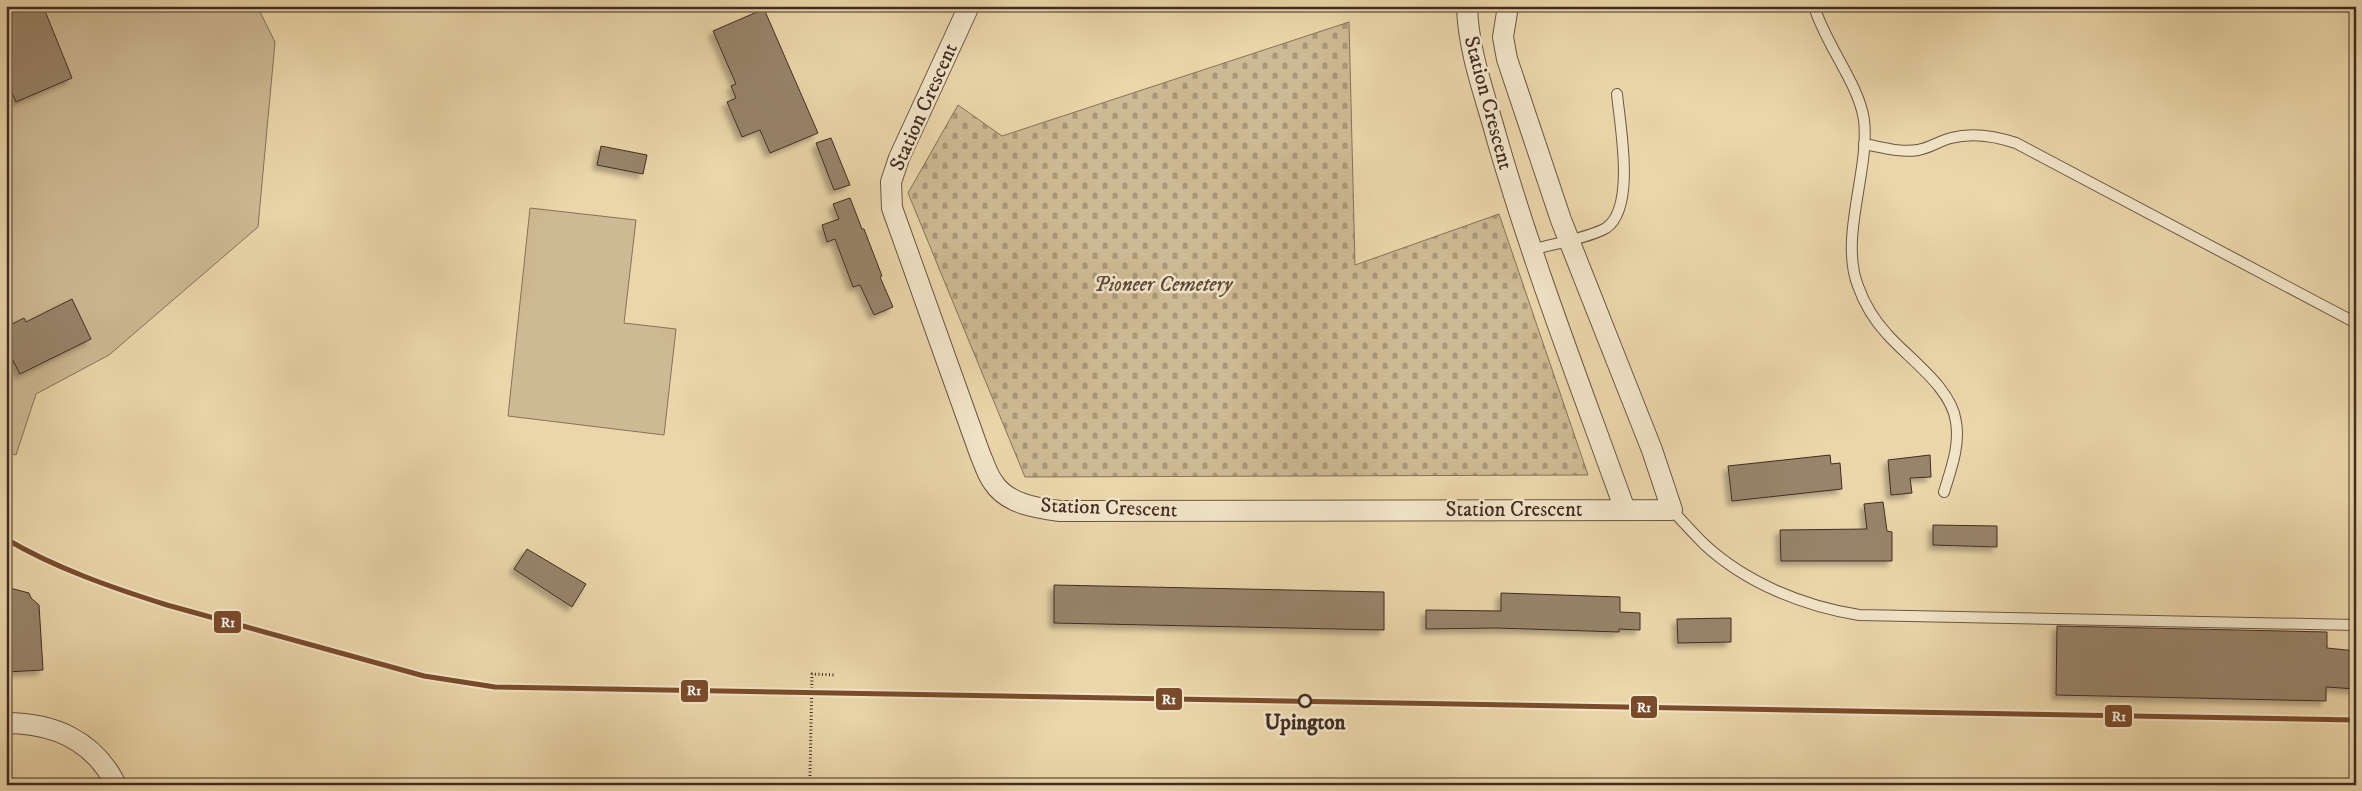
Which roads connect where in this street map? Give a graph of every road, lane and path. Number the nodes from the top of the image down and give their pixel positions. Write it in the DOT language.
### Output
graph roads {
  1 [pos="969,6"];
  2 [pos="1467,6"];
  3 [pos="1508,6"];
  4 [pos="1814,6"];
  5 [pos="1617,94"];
  6 [pos="1864,144"];
  7 [pos="1569,240"];
  8 [pos="1532,250"];
  9 [pos="2356,323"];
  10 [pos="1944,492"];
  11 [pos="1625,510"];
  12 [pos="1672,510"];
  13 [pos="2356,625"];
  14 [pos="836,675"];
  15 [pos="6,722"];
  16 [pos="810,776"];
  17 [pos="116,785"];
  1 -- 11 [label="street, Station Crescent"];
  2 -- 8 [label="street, Station Crescent"];
  3 -- 7 [label="street, Station Crescent"];
  4 -- 6 [label="lane"];
  5 -- 7 [label="lane"];
  6 -- 9 [label="lane"];
  6 -- 10 [label="lane"];
  7 -- 8 [label="lane"];
  7 -- 12 [label="street, Station Crescent"];
  8 -- 11 [label="street, Station Crescent"];
  11 -- 12 [label="street, Station Crescent"];
  12 -- 13 [label="lane"];
  14 -- 16 [label="path"];
  15 -- 17 [label="street"];
}
